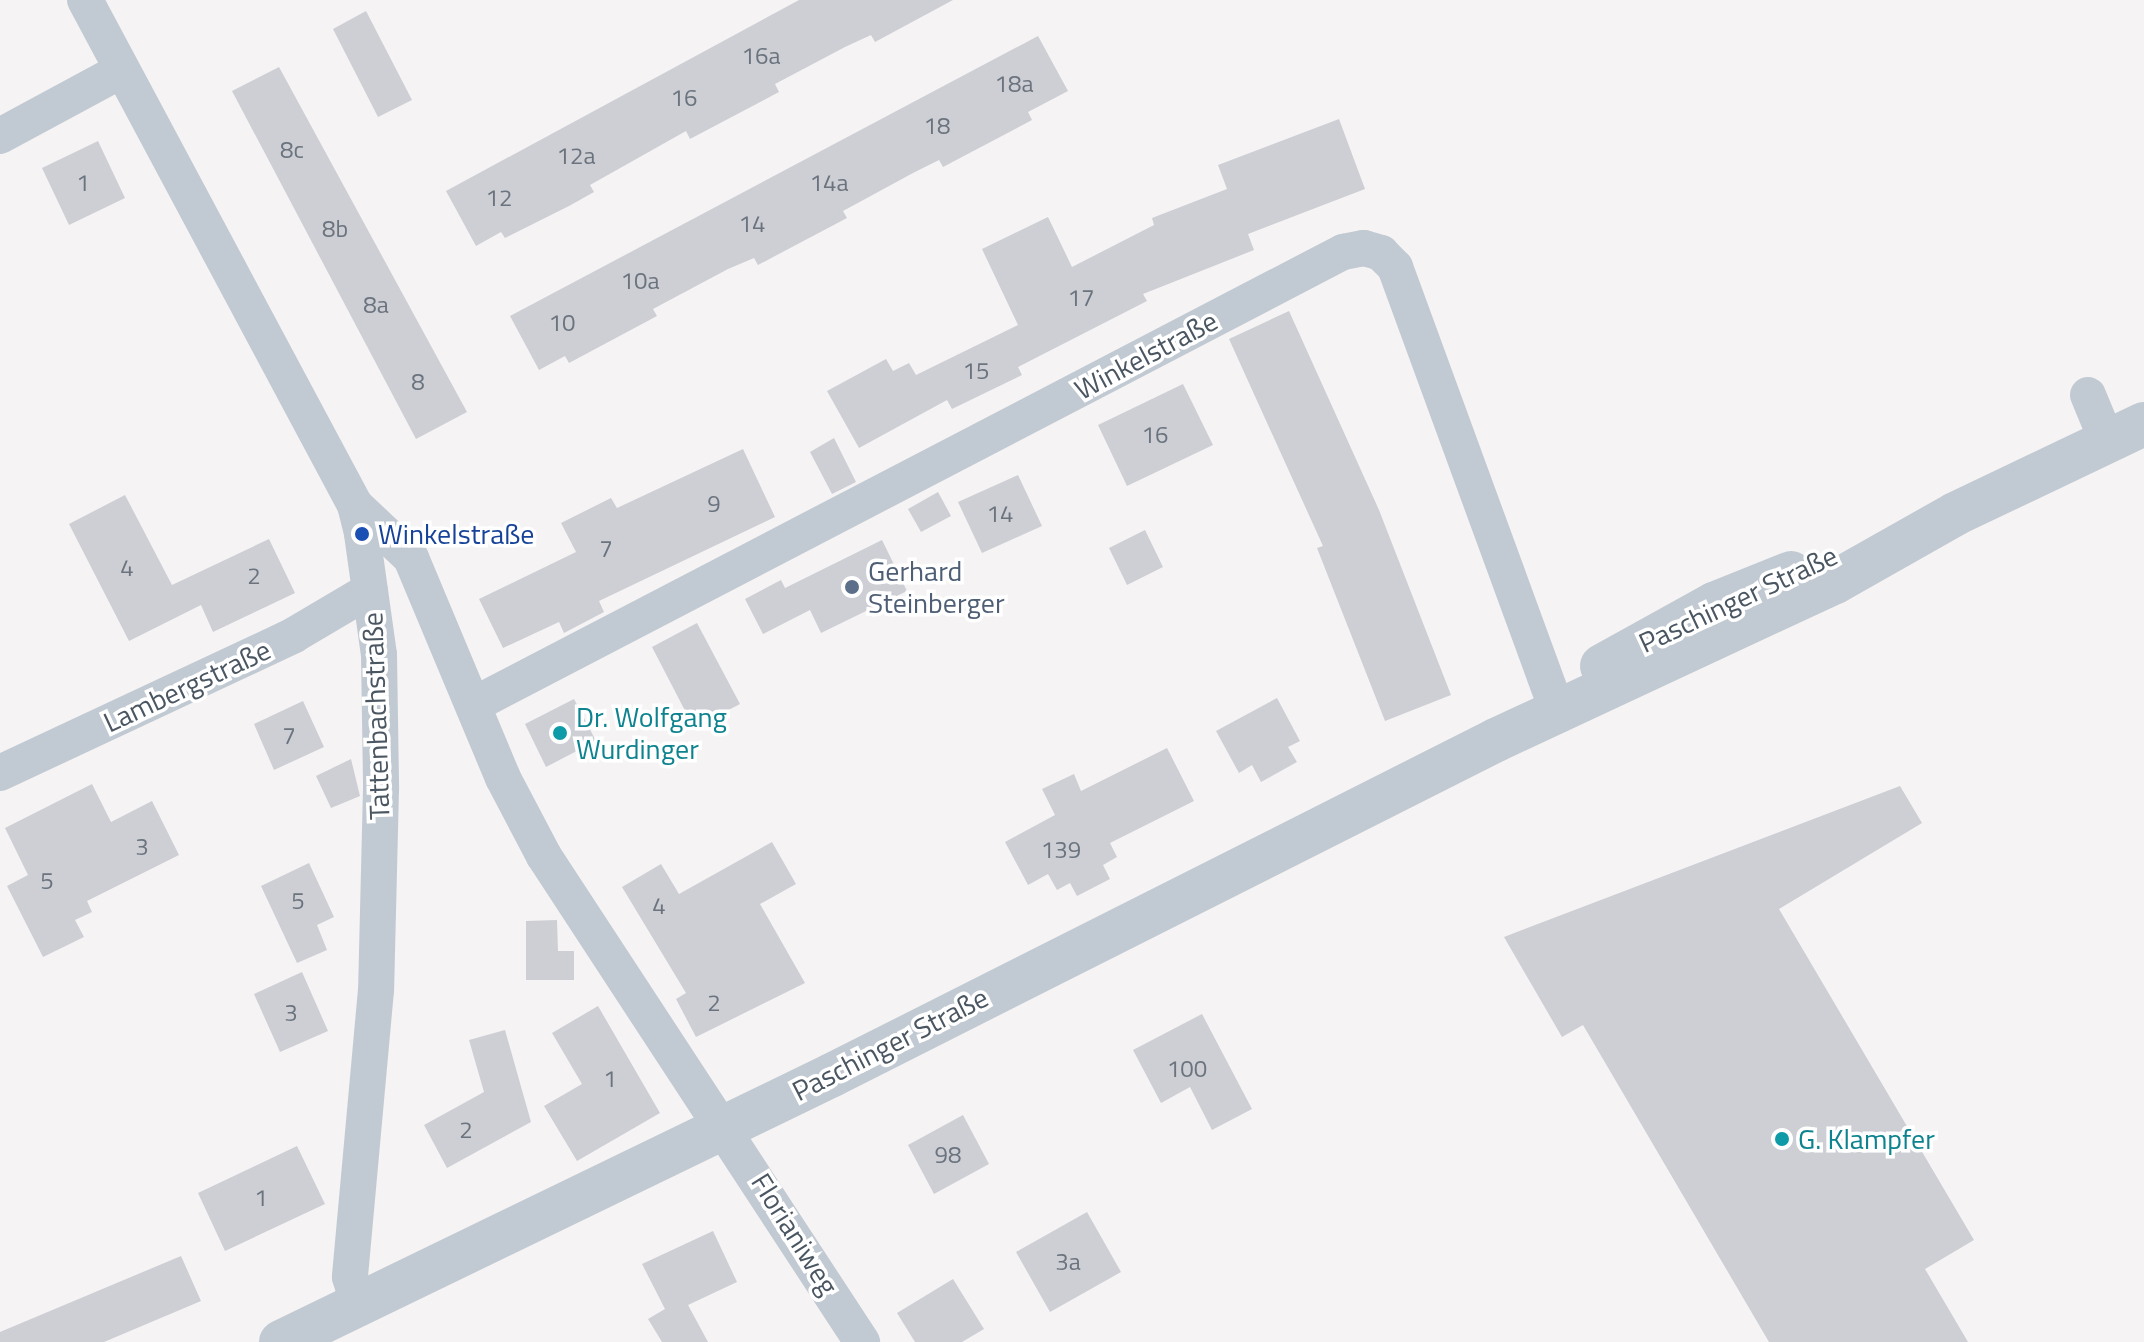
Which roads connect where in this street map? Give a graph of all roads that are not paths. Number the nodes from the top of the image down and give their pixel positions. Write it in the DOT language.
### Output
graph roads {
  1 [pos="85,0"];
  2 [pos="120,71"];
  3 [pos="0,136"];
  4 [pos="2088,395"];
  5 [pos="2125,432"];
  6 [pos="355,505"];
  7 [pos="370,590"];
  8 [pos="473,705"];
  9 [pos="1557,706"];
  10 [pos="0,773"];
  11 [pos="726,1127"];
  12 [pos="359,1306"];
  13 [pos="281,1342"];
  14 [pos="862,1342"];
  1 -- 2 [label="street, Tattenbachstraße"];
  2 -- 3 [label="street"];
  2 -- 6 [label="street, Tattenbachstraße"];
  4 -- 5 [label="street"];
  5 -- 9 [label="street, Paschinger Straße"];
  6 -- 7 [label="street, Tattenbachstraße"];
  6 -- 8 [label="street"];
  7 -- 10 [label="street, Lambergstraße"];
  7 -- 12 [label="street, Tattenbachstraße"];
  8 -- 9 [label="street, Winkelstraße"];
  8 -- 11 [label="street"];
  9 -- 11 [label="street, Paschinger Straße"];
  11 -- 12 [label="street, Paschinger Straße"];
  11 -- 14 [label="street, Florianiweg"];
  12 -- 13 [label="street, Paschinger Straße"];
}
